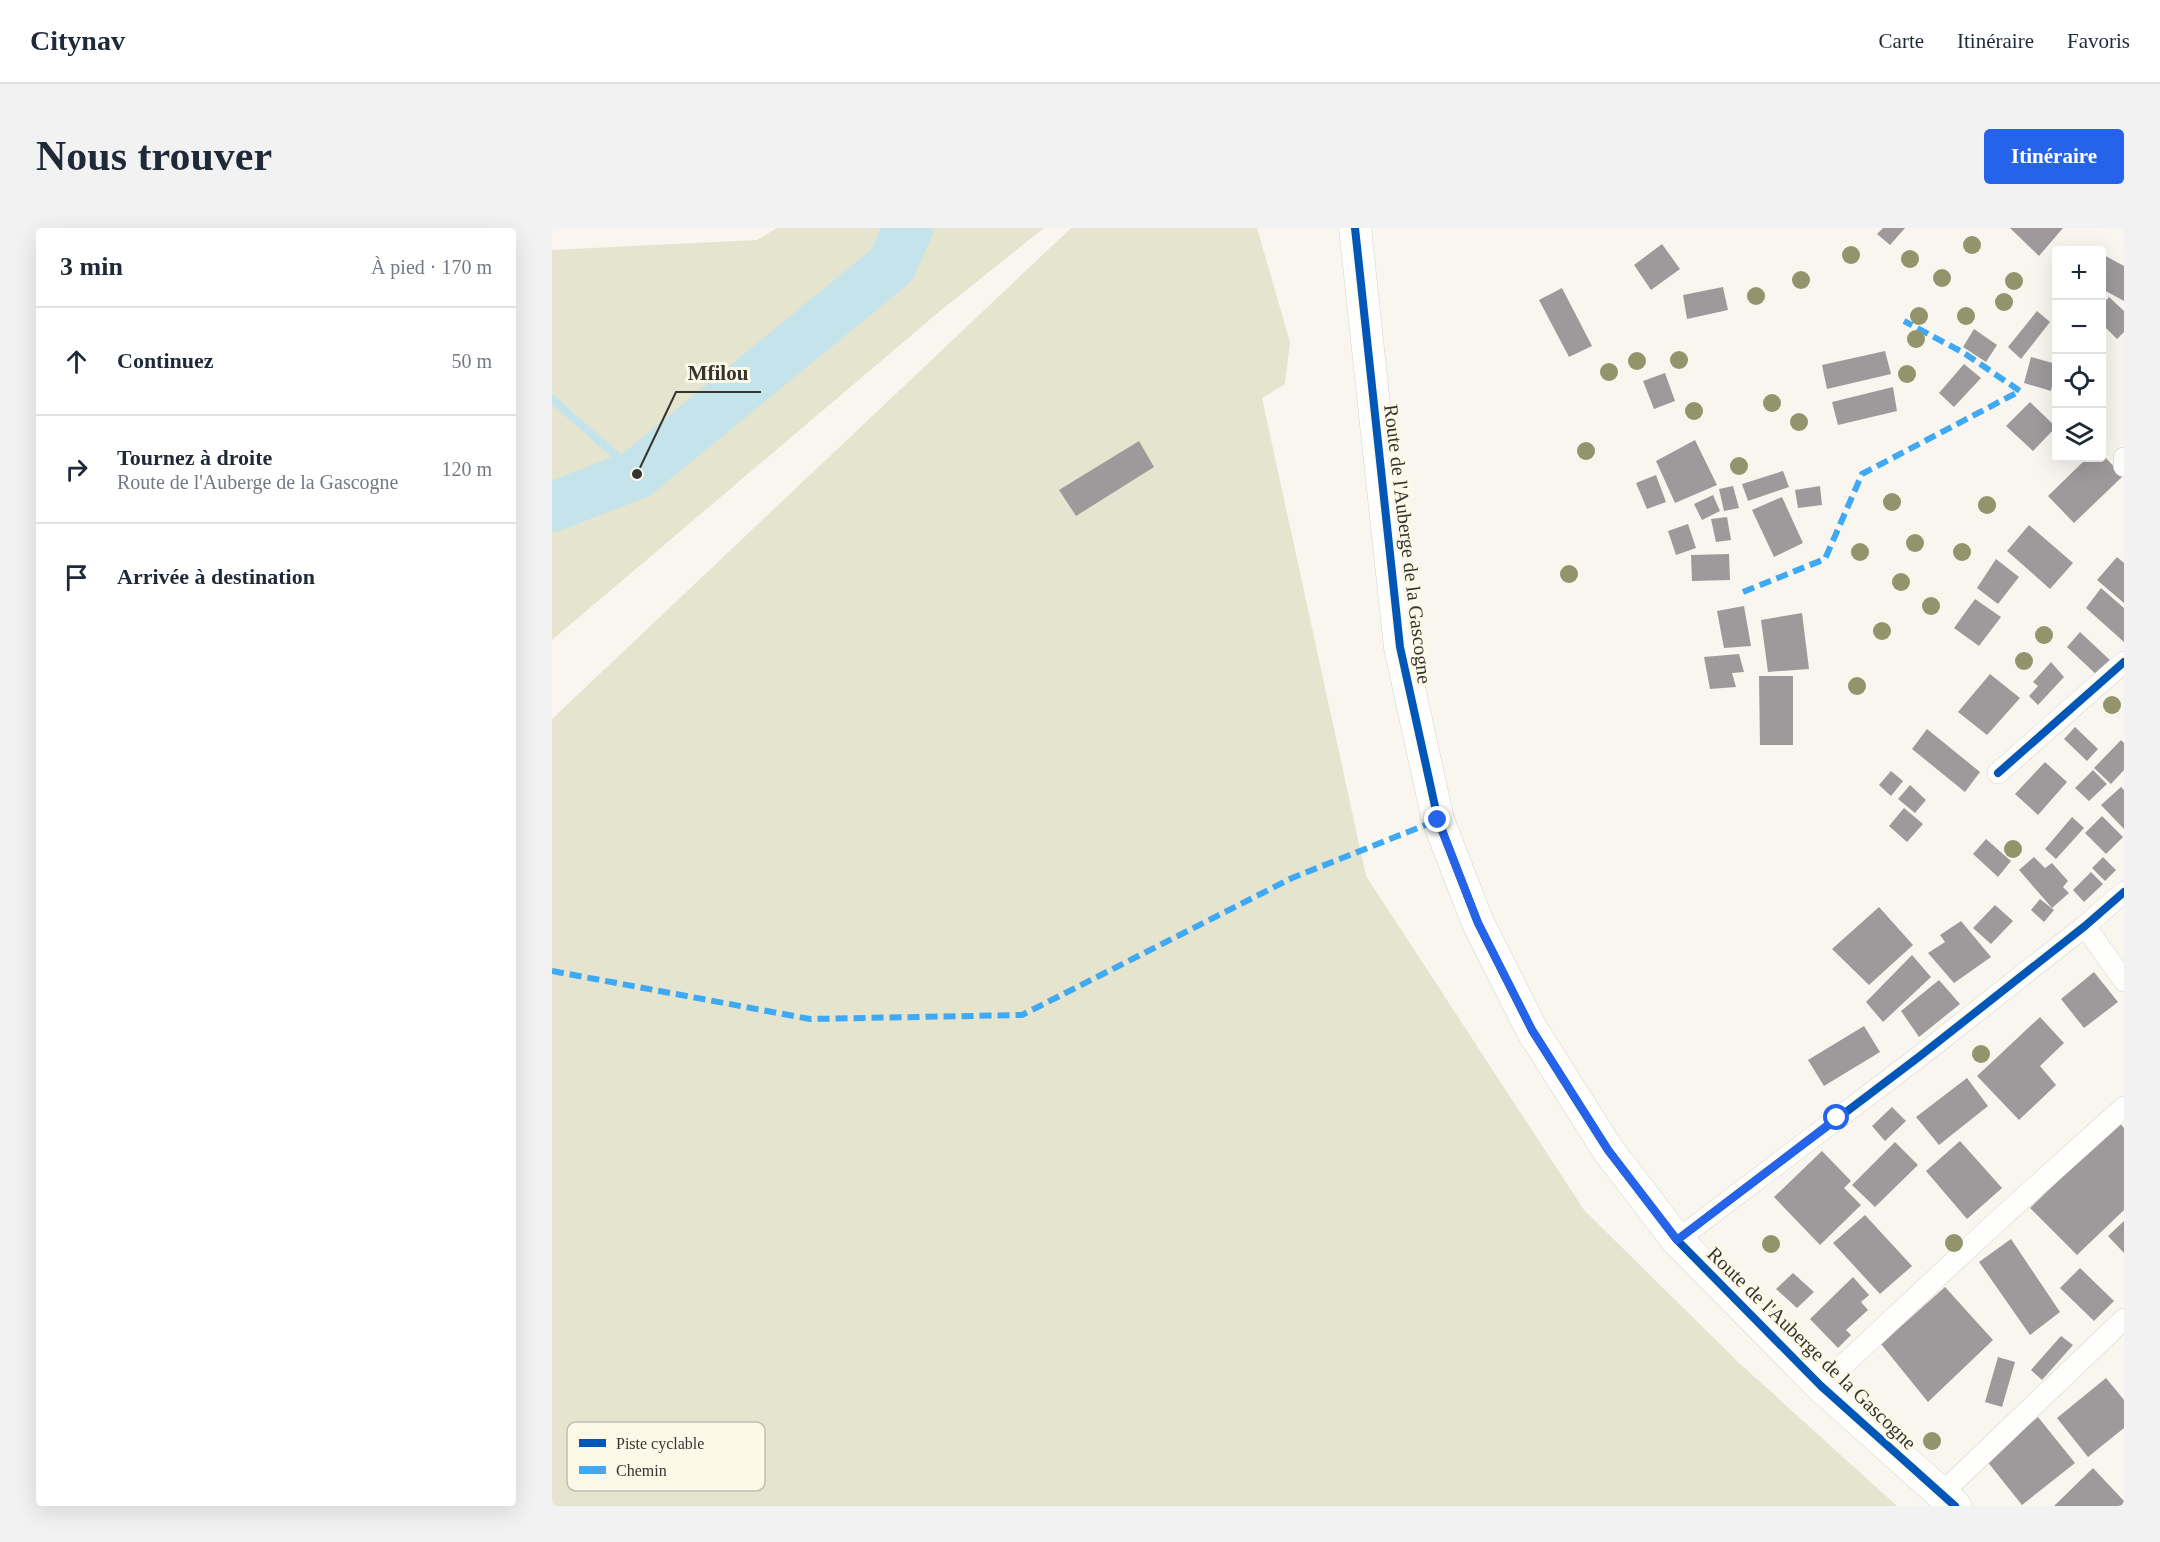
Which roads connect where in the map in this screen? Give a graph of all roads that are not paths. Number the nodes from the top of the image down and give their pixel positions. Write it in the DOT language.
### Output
graph roads {
  1 [pos="1354,228"];
  2 [pos="2124,458"];
  3 [pos="2124,466"];
  4 [pos="2124,662"];
  5 [pos="1998,773"];
  6 [pos="2124,892"];
  7 [pos="2085,926"];
  8 [pos="2124,981"];
  9 [pos="2124,1107"];
  10 [pos="1677,1240"];
  11 [pos="2124,1319"];
  12 [pos="1821,1386"];
  13 [pos="1948,1500"];
  1 -- 10 [label="street, Route de l'Auberge de la Gascogne"];
  2 -- 3 [label="street"];
  4 -- 5 [label="street"];
  6 -- 7 [label="street"];
  7 -- 8 [label="street"];
  7 -- 10 [label="street"];
  9 -- 12 [label="street"];
  10 -- 12 [label="street, Route de l'Auberge de la Gascogne"];
  11 -- 13 [label="street"];
  12 -- 13 [label="street, Route de l'Auberge de la Gascogne"];
}
